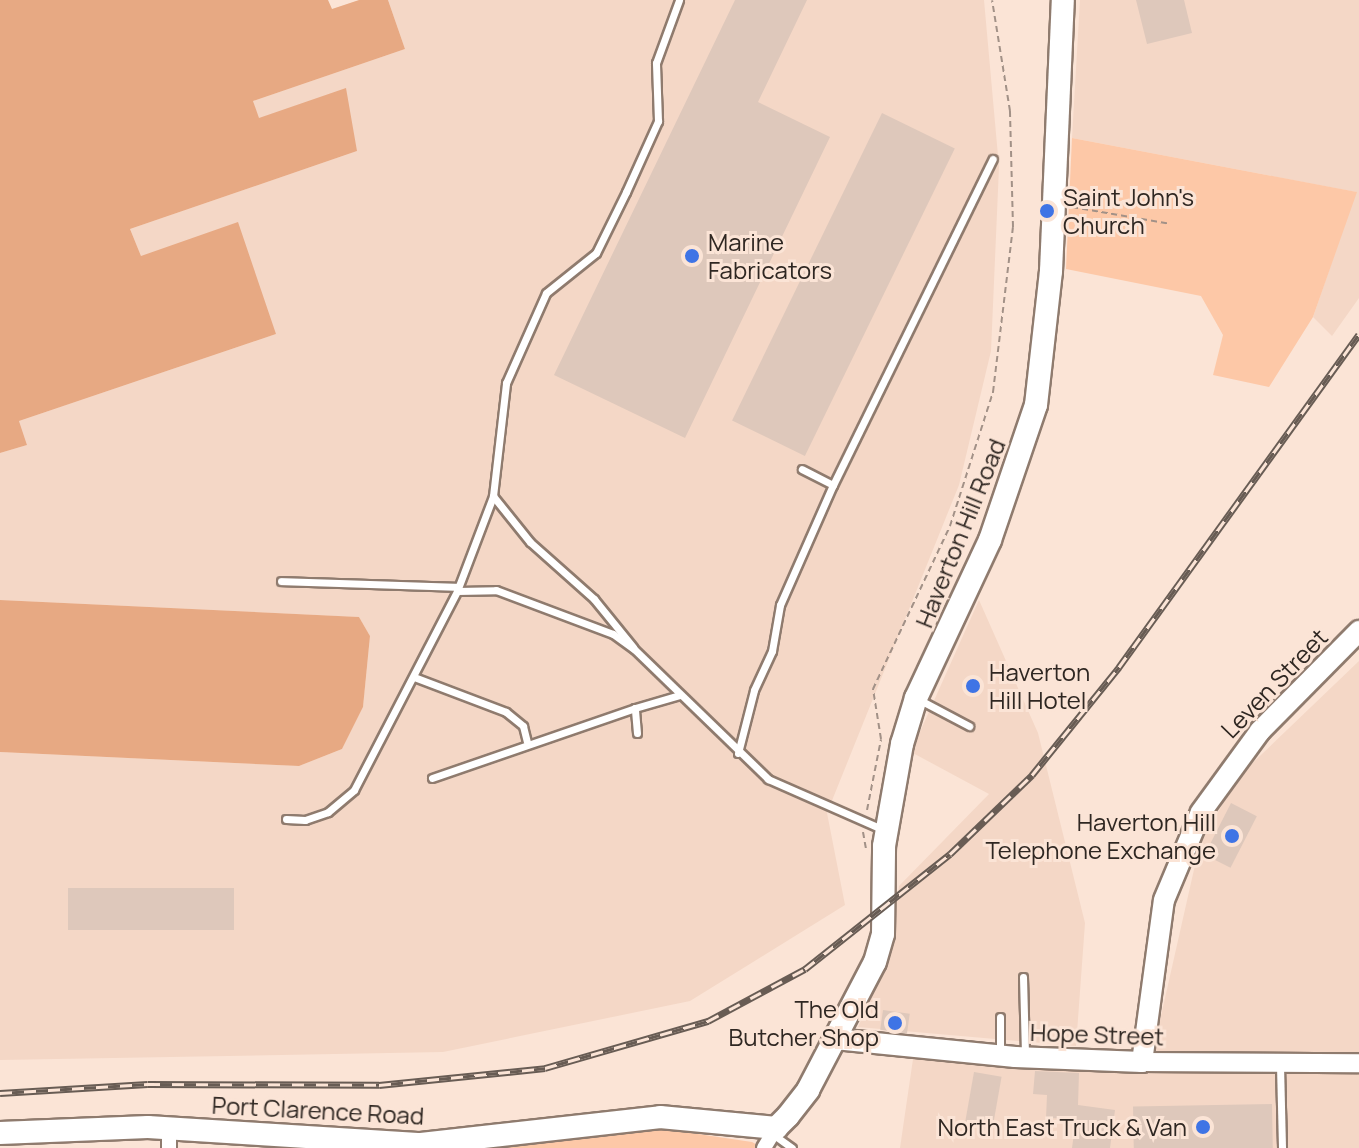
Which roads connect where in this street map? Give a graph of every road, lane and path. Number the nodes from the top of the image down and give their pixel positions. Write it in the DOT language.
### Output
graph roads {
  1 [pos="679,0"];
  2 [pos="992,0"];
  3 [pos="1063,0"];
  4 [pos="993,159"];
  5 [pos="1055,204"];
  6 [pos="1170,224"];
  7 [pos="802,469"];
  8 [pos="833,485"];
  9 [pos="493,496"];
  10 [pos="281,581"];
  11 [pos="458,589"];
  12 [pos="1359,631"];
  13 [pos="634,649"];
  14 [pos="414,677"];
  15 [pos="680,695"];
  16 [pos="916,698"];
  17 [pos="635,708"];
  18 [pos="969,726"];
  19 [pos="637,733"];
  20 [pos="527,742"];
  21 [pos="738,753"];
  22 [pos="432,778"];
  23 [pos="286,819"];
  24 [pos="864,824"];
  25 [pos="887,830"];
  26 [pos="871,859"];
  27 [pos="1023,977"];
  28 [pos="1000,1017"];
  29 [pos="835,1039"];
  30 [pos="1000,1056"];
  31 [pos="1025,1058"];
  32 [pos="1142,1062"];
  33 [pos="1280,1063"];
  34 [pos="1359,1063"];
  35 [pos="775,1131"];
  36 [pos="0,1133"];
  37 [pos="169,1138"];
  38 [pos="43,1139"];
  39 [pos="281,1142"];
  40 [pos="764,1148"];
  41 [pos="792,1148"];
  42 [pos="1282,1148"];
  1 -- 9 [label="lane"];
  2 -- 24 [label="path"];
  3 -- 5 [label="main road, Haverton Hill Road"];
  4 -- 8 [label="lane"];
  5 -- 6 [label="path"];
  5 -- 16 [label="main road, Haverton Hill Road"];
  7 -- 8 [label="lane"];
  8 -- 21 [label="lane"];
  9 -- 11 [label="lane"];
  9 -- 13 [label="lane"];
  10 -- 11 [label="lane"];
  11 -- 13 [label="lane"];
  11 -- 14 [label="lane"];
  12 -- 32 [label="main road, Leven Street"];
  13 -- 15 [label="lane"];
  14 -- 20 [label="lane"];
  14 -- 23 [label="lane"];
  15 -- 17 [label="lane"];
  15 -- 21 [label="lane"];
  16 -- 18 [label="lane"];
  16 -- 25 [label="main road, Haverton Hill Road"];
  17 -- 19 [label="lane"];
  17 -- 20 [label="lane"];
  20 -- 22 [label="lane"];
  21 -- 24 [label="lane"];
  24 -- 25 [label="lane"];
  24 -- 26 [label="path"];
  25 -- 29 [label="main road, Haverton Hill Road"];
  27 -- 31 [label="lane"];
  28 -- 30 [label="lane"];
  29 -- 30 [label="main road, Hope Street"];
  29 -- 35 [label="main road, Haverton Hill Road"];
  30 -- 31 [label="main road, Hope Street"];
  31 -- 32 [label="main road, Hope Street"];
  32 -- 33 [label="street, Hope Street"];
  33 -- 34 [label="street, Hope Street"];
  33 -- 42 [label="lane"];
  35 -- 39 [label="main road, Port Clarence Road"];
  35 -- 40 [label="street"];
  35 -- 41 [label="lane"];
  36 -- 38 [label="main road, Port Clarence Road"];
  37 -- 38 [label="main road, Port Clarence Road"];
  37 -- 39 [label="main road, Port Clarence Road"];
}
